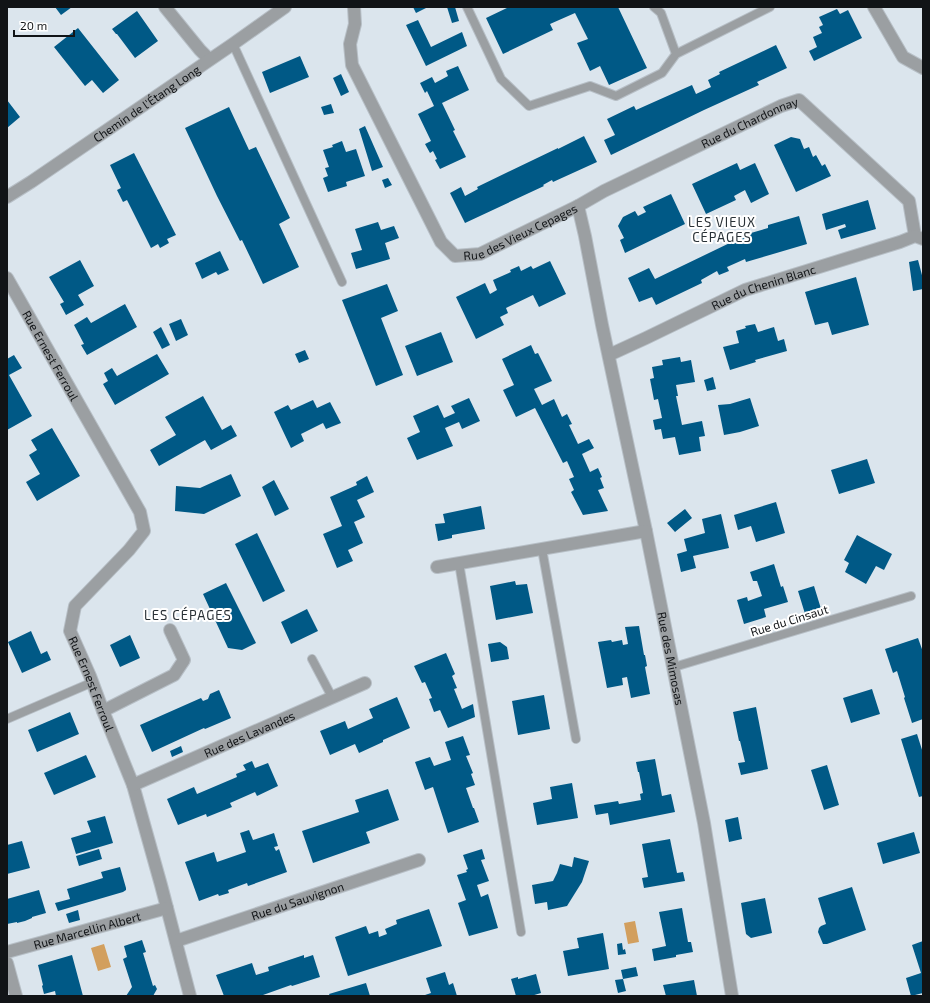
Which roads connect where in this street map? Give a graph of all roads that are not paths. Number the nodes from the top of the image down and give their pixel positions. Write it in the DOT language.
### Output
graph roads {
  1 [pos="165,7"];
  2 [pos="284,7"];
  3 [pos="354,7"];
  4 [pos="467,7"];
  5 [pos="654,7"];
  6 [pos="770,7"];
  7 [pos="874,7"];
  8 [pos="233,44"];
  9 [pos="676,54"];
  10 [pos="209,59"];
  11 [pos="923,68"];
  12 [pos="7,197"];
  13 [pos="578,206"];
  14 [pos="919,238"];
  15 [pos="7,278"];
  16 [pos="342,282"];
  17 [pos="609,355"];
  18 [pos="646,530"];
  19 [pos="542,549"];
  20 [pos="459,563"];
  21 [pos="437,567"];
  22 [pos="911,596"];
  23 [pos="170,630"];
  24 [pos="312,659"];
  25 [pos="674,667"];
  26 [pos="93,682"];
  27 [pos="365,683"];
  28 [pos="332,697"];
  29 [pos="103,711"];
  30 [pos="7,719"];
  31 [pos="576,739"];
  32 [pos="133,785"];
  33 [pos="419,860"];
  34 [pos="167,908"];
  35 [pos="521,932"];
  36 [pos="176,941"];
  37 [pos="7,952"];
  38 [pos="7,963"];
  39 [pos="16,996"];
  40 [pos="190,996"];
  41 [pos="732,996"];
  1 -- 10 [label="street"];
  2 -- 8 [label="street, Chemin de l'Étang Long"];
  3 -- 13 [label="street, Rue des Vieux Cepages"];
  4 -- 9 [label="lane"];
  5 -- 9 [label="lane"];
  6 -- 9 [label="lane"];
  7 -- 11 [label="street"];
  8 -- 10 [label="street, Chemin de l'Étang Long"];
  8 -- 16 [label="lane"];
  10 -- 12 [label="street, Chemin de l'Étang Long"];
  13 -- 14 [label="street, Rue du Chardonnay"];
  13 -- 17 [label="street, Rue des Vieux Cepages"];
  14 -- 17 [label="street, Rue du Chenin Blanc"];
  15 -- 26 [label="street, Rue Ernest Ferroul"];
  17 -- 18 [label="street, Rue des Vieux Cepages"];
  18 -- 19 [label="street"];
  18 -- 25 [label="street, Rue des Mimosas"];
  19 -- 20 [label="street"];
  19 -- 31 [label="lane"];
  20 -- 21 [label="street"];
  20 -- 35 [label="lane"];
  22 -- 25 [label="lane, Rue du Cinsaut"];
  23 -- 29 [label="street"];
  24 -- 28 [label="lane"];
  25 -- 41 [label="street, Rue des Mimosas"];
  26 -- 29 [label="street, Rue Ernest Ferroul"];
  26 -- 30 [label="lane"];
  27 -- 28 [label="street, Rue des Lavandes"];
  28 -- 32 [label="street, Rue des Lavandes"];
  29 -- 32 [label="street, Rue Ernest Ferroul"];
  32 -- 34 [label="street, Rue Ernest Ferroul"];
  33 -- 36 [label="street, Rue du Sauvignon"];
  34 -- 36 [label="street, Rue Ernest Ferroul"];
  34 -- 37 [label="street, Rue Marcellin Albert"];
  36 -- 40 [label="street, Rue Ernest Ferroul"];
  38 -- 39 [label="street"];
}
